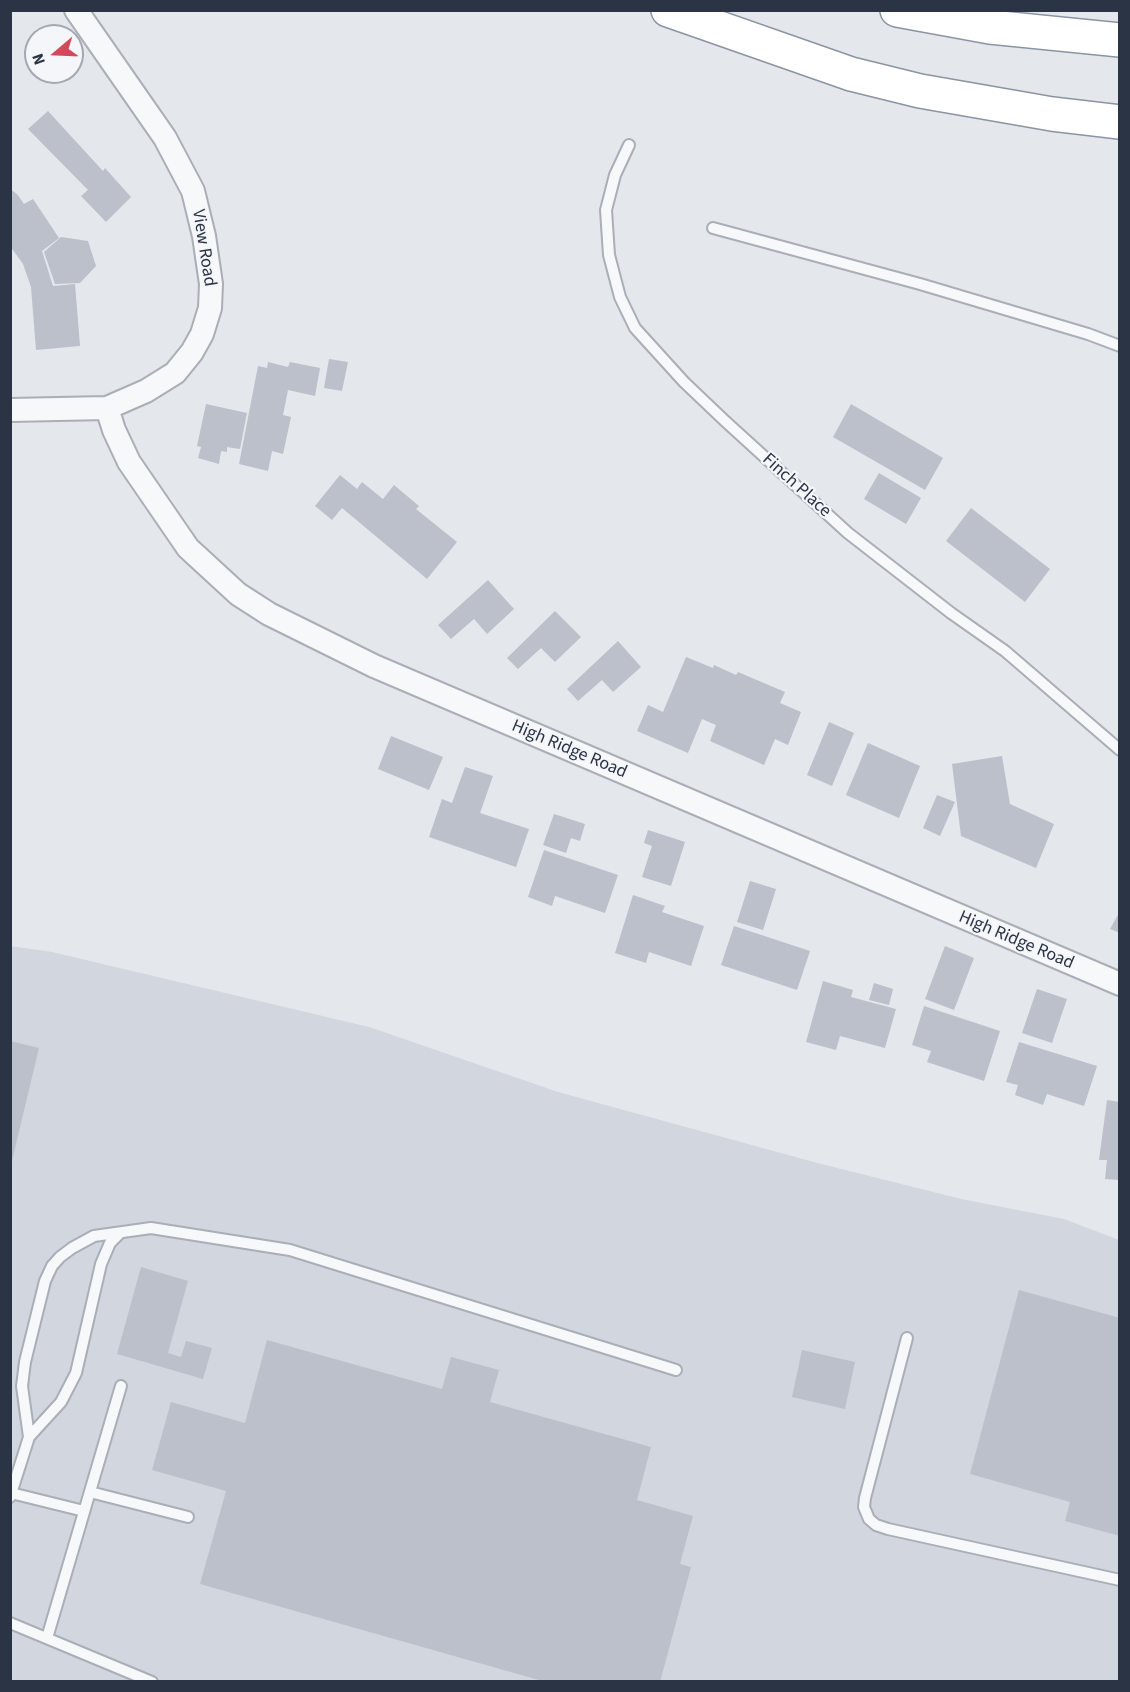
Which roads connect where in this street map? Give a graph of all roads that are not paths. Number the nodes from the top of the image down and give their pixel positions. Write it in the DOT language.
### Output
graph roads {
  1 [pos="76,10"];
  2 [pos="668,10"];
  3 [pos="897,10"];
  4 [pos="1119,40"];
  5 [pos="1119,122"];
  6 [pos="629,145"];
  7 [pos="713,228"];
  8 [pos="1119,346"];
  9 [pos="107,408"];
  10 [pos="10,410"];
  11 [pos="1119,750"];
  12 [pos="1119,984"];
  13 [pos="120,1233"];
  14 [pos="907,1338"];
  15 [pos="676,1370"];
  16 [pos="121,1386"];
  17 [pos="29,1437"];
  18 [pos="90,1492"];
  19 [pos="11,1495"];
  20 [pos="84,1510"];
  21 [pos="188,1517"];
  22 [pos="1119,1580"];
  23 [pos="10,1623"];
  24 [pos="46,1638"];
  25 [pos="152,1682"];
  1 -- 9 [label="street, View Road"];
  2 -- 5 [label="highway"];
  3 -- 4 [label="highway"];
  6 -- 11 [label="lane, Finch Place"];
  7 -- 8 [label="lane"];
  9 -- 10 [label="street, View Road"];
  9 -- 12 [label="street, High Ridge Road"];
  13 -- 15 [label="lane"];
  13 -- 17 [label="lane"];
  13 -- 17 [label="lane"];
  14 -- 22 [label="lane"];
  16 -- 18 [label="lane"];
  17 -- 19 [label="lane"];
  18 -- 20 [label="lane"];
  18 -- 21 [label="lane"];
  19 -- 20 [label="lane"];
  20 -- 24 [label="lane"];
  23 -- 24 [label="lane"];
  24 -- 25 [label="lane"];
}
